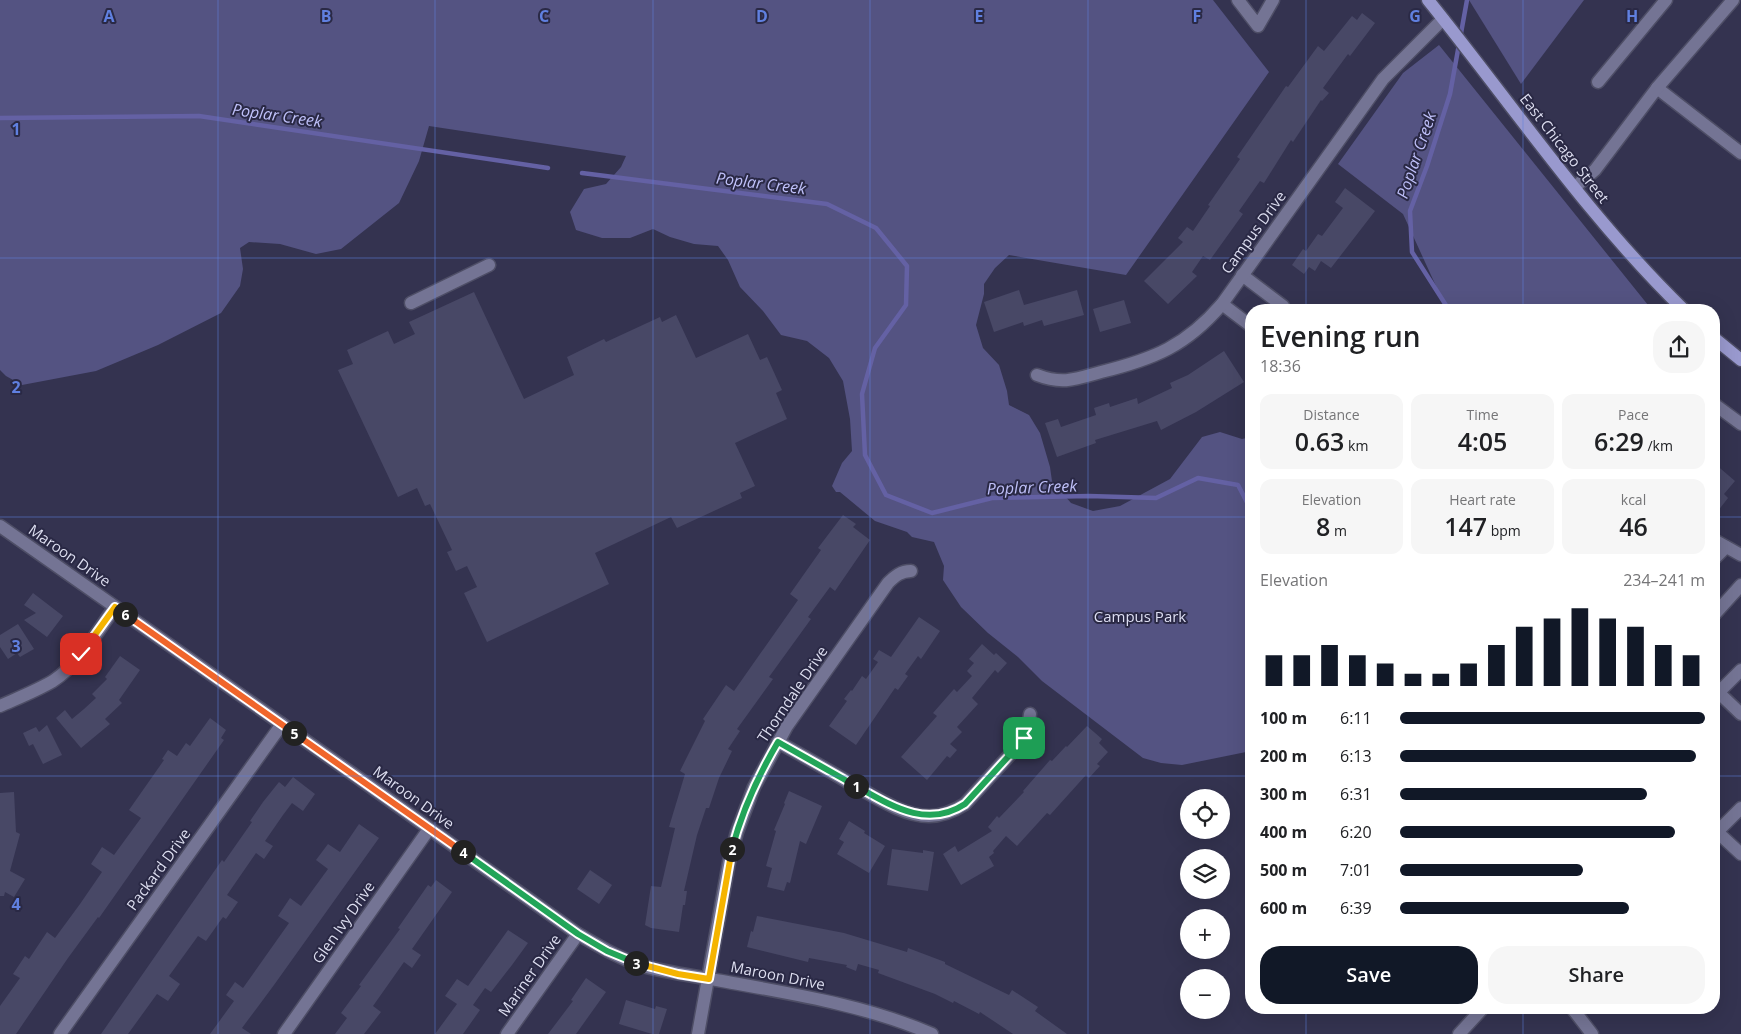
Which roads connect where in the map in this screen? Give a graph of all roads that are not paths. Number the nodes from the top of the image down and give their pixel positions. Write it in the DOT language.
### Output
graph roads {
  1 [pos="1238,0"];
  2 [pos="1273,0"];
  3 [pos="1428,0"];
  4 [pos="1666,0"];
  5 [pos="1733,0"];
  6 [pos="1443,19"];
  7 [pos="1598,82"];
  8 [pos="1657,88"];
  9 [pos="1741,153"];
  10 [pos="1575,187"];
  11 [pos="490,266"];
  12 [pos="1242,275"];
  13 [pos="411,303"];
  14 [pos="1222,304"];
  15 [pos="1281,304"];
  16 [pos="1678,304"];
  17 [pos="1245,321"];
  18 [pos="1720,343"];
  19 [pos="1741,360"];
  20 [pos="1037,375"];
  21 [pos="1720,408"];
  22 [pos="1741,424"];
  23 [pos="0,526"];
  24 [pos="1720,544"];
  25 [pos="1726,547"];
  26 [pos="1720,553"];
  27 [pos="1741,555"];
  28 [pos="911,571"];
  29 [pos="1741,585"];
  30 [pos="115,607"];
  31 [pos="1720,608"];
  32 [pos="1741,670"];
  33 [pos="1720,690"];
  34 [pos="1720,697"];
  35 [pos="0,706"];
  36 [pos="1030,714"];
  37 [pos="1741,714"];
  38 [pos="282,724"];
  39 [pos="778,742"];
  40 [pos="1741,808"];
  41 [pos="1720,827"];
  42 [pos="430,829"];
  43 [pos="1720,835"];
  44 [pos="1741,854"];
  45 [pos="578,934"];
  46 [pos="709,979"];
  47 [pos="1477,1014"];
  48 [pos="1577,1014"];
  49 [pos="60,1034"];
  50 [pos="284,1034"];
  51 [pos="507,1034"];
  52 [pos="698,1034"];
  53 [pos="932,1034"];
  54 [pos="1459,1034"];
  55 [pos="1592,1034"];
  1 -- 2 [label="street"];
  3 -- 6 [label="main road, East Chicago Street"];
  4 -- 7 [label="street"];
  5 -- 8 [label="street"];
  6 -- 10 [label="main road, East Chicago Street"];
  6 -- 12 [label="street, Campus Drive"];
  8 -- 9 [label="street"];
  8 -- 10 [label="street"];
  10 -- 16 [label="main road, East Chicago Street"];
  11 -- 13 [label="street"];
  12 -- 14 [label="street, Campus Drive"];
  12 -- 15 [label="street"];
  14 -- 17 [label="street"];
  14 -- 20 [label="street, Campus Drive"];
  18 -- 19 [label="main road"];
  21 -- 22 [label="street"];
  23 -- 30 [label="street, Maroon Drive"];
  24 -- 25 [label="street"];
  25 -- 26 [label="street"];
  25 -- 27 [label="street"];
  28 -- 39 [label="street, Thorndale Drive"];
  29 -- 31 [label="street"];
  30 -- 35 [label="street"];
  30 -- 38 [label="street, Maroon Drive"];
  32 -- 33 [label="street"];
  34 -- 37 [label="street"];
  36 -- 39 [label="street"];
  38 -- 42 [label="street, Maroon Drive"];
  38 -- 49 [label="street, Packard Drive"];
  39 -- 46 [label="street, Thorndale Drive"];
  40 -- 41 [label="street"];
  42 -- 45 [label="street, Maroon Drive"];
  42 -- 50 [label="street, Glen Ivy Drive"];
  43 -- 44 [label="street"];
  45 -- 46 [label="street, Maroon Drive"];
  45 -- 51 [label="street, Mariner Drive"];
  46 -- 52 [label="street, Thorndale Drive"];
  46 -- 53 [label="street, Maroon Drive"];
  47 -- 54 [label="street"];
  48 -- 55 [label="street"];
}
